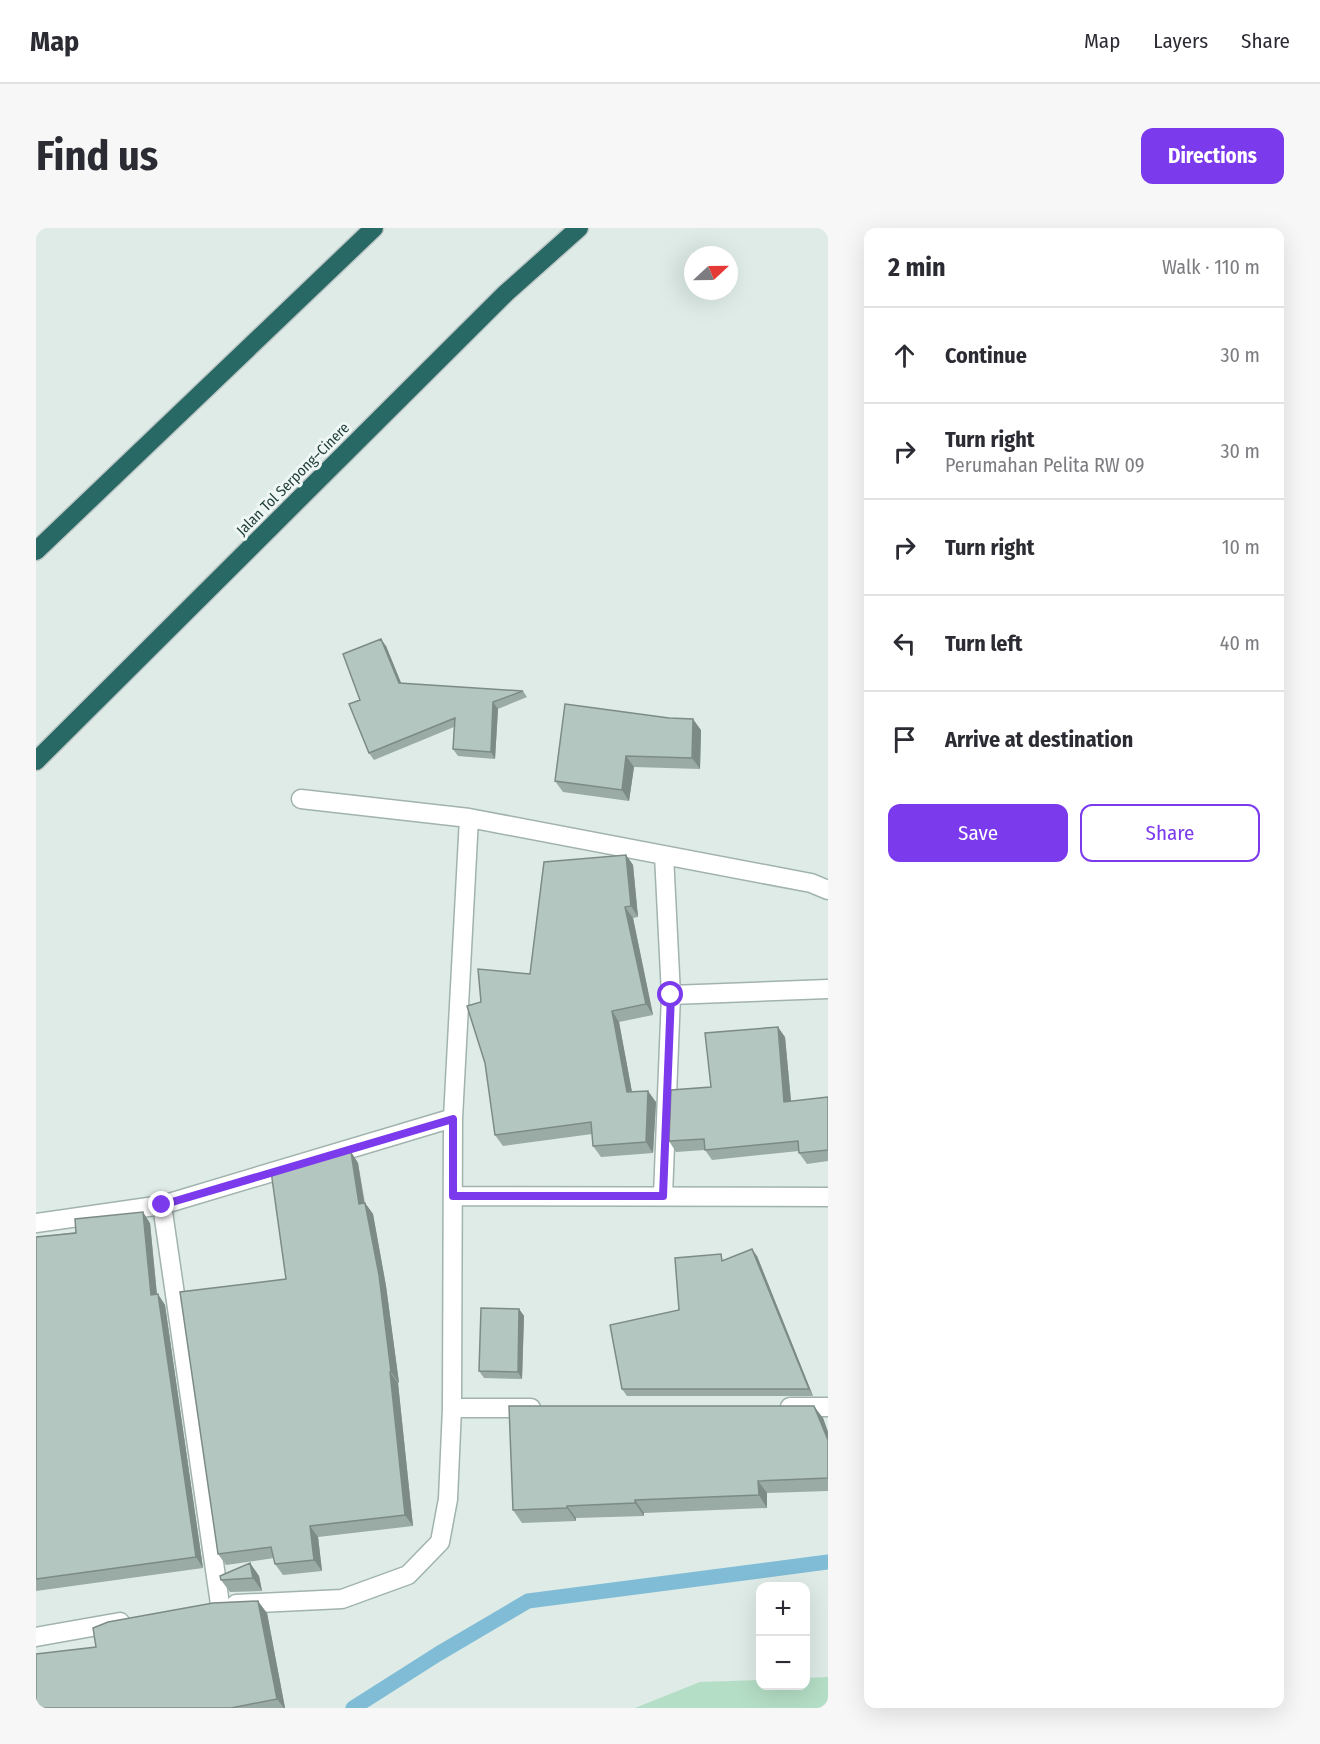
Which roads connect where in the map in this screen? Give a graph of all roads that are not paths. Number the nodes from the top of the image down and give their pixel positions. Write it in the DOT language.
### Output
graph roads {
  1 [pos="374,228"];
  2 [pos="579,228"];
  3 [pos="36,551"];
  4 [pos="36,761"];
  5 [pos="301,799"];
  6 [pos="469,818"];
  7 [pos="664,855"];
  8 [pos="828,890"];
  9 [pos="828,989"];
  10 [pos="671,995"];
  11 [pos="453,1119"];
  12 [pos="453,1196"];
  13 [pos="663,1196"];
  14 [pos="828,1197"];
  15 [pos="162,1205"];
  16 [pos="36,1222"];
  17 [pos="769,1407"];
  18 [pos="828,1407"];
  19 [pos="452,1408"];
  20 [pos="546,1408"];
  21 [pos="140,1618"];
  22 [pos="36,1637"];
  1 -- 3 [label="highway"];
  2 -- 4 [label="highway, Jalan Tol Serpong–Cinere"];
  5 -- 6 [label="street"];
  6 -- 7 [label="street"];
  6 -- 11 [label="street"];
  7 -- 8 [label="street"];
  7 -- 10 [label="street"];
  9 -- 10 [label="street"];
  10 -- 13 [label="street"];
  11 -- 12 [label="street"];
  11 -- 15 [label="street"];
  12 -- 13 [label="street"];
  12 -- 19 [label="street"];
  13 -- 14 [label="street"];
  15 -- 16 [label="street"];
  15 -- 19 [label="street"];
  17 -- 18 [label="street"];
  19 -- 20 [label="street"];
  21 -- 22 [label="street"];
}
